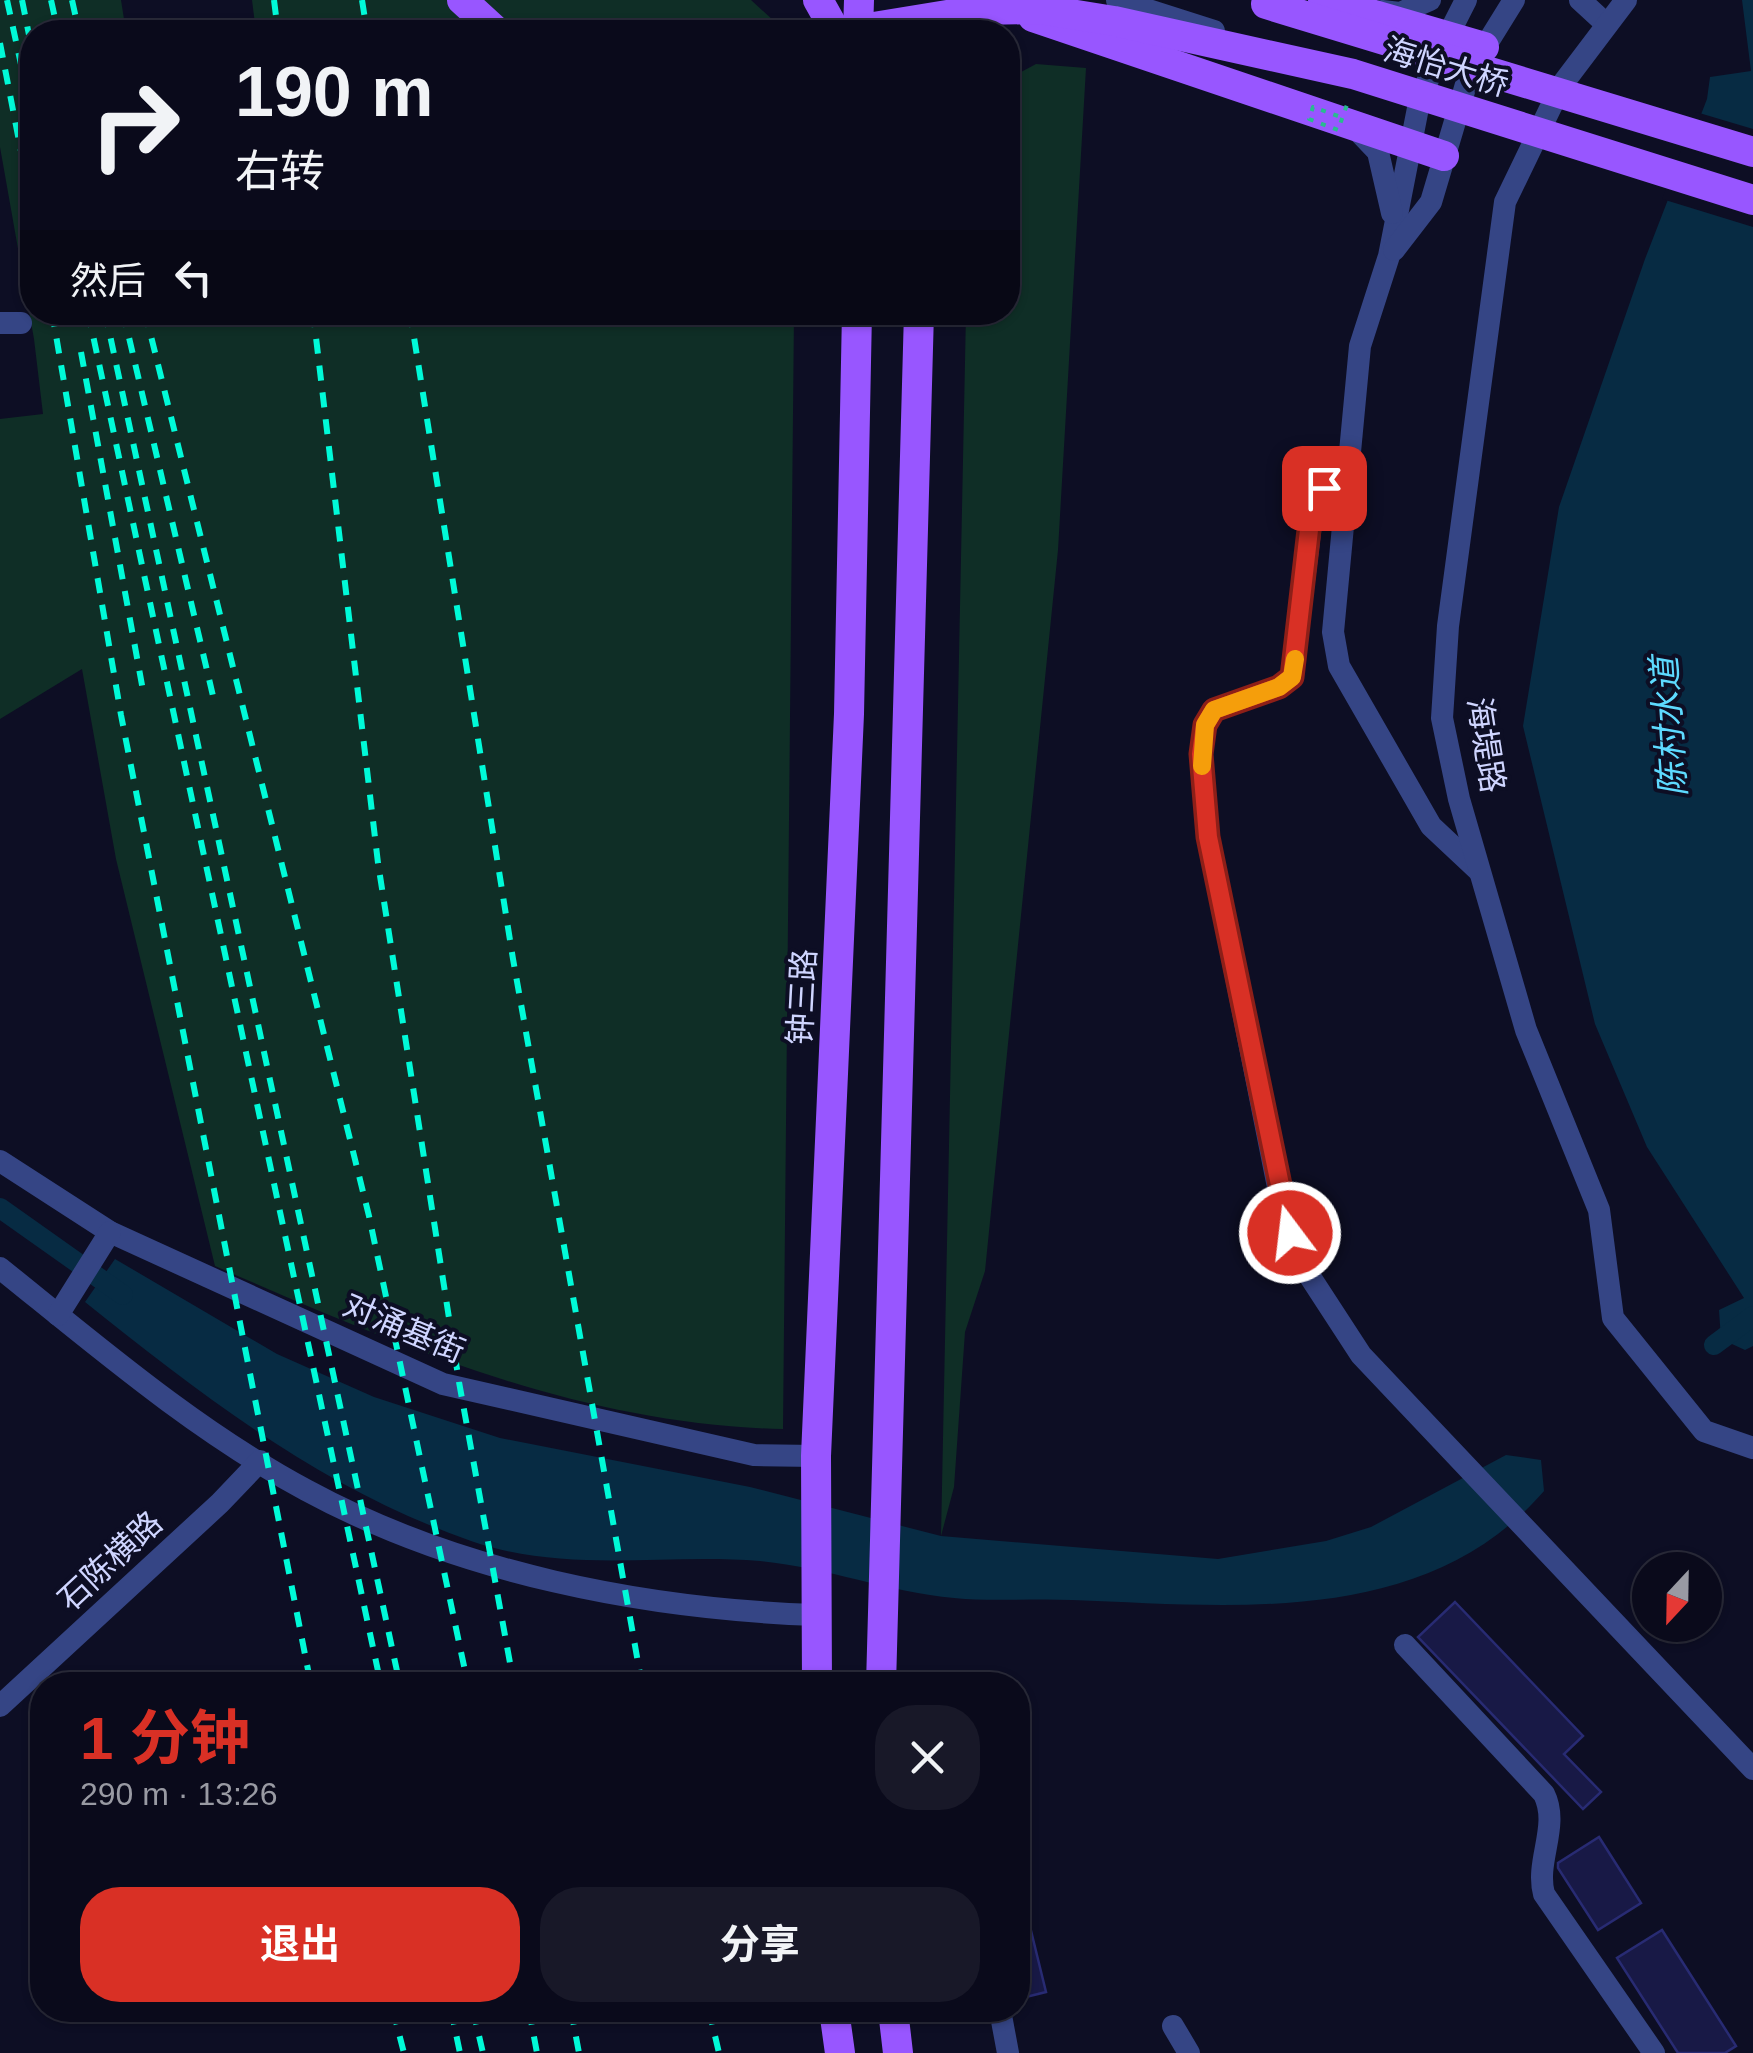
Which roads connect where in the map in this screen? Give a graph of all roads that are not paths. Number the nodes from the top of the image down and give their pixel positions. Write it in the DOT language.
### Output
graph roads {
  1 [pos="462,0"];
  2 [pos="978,0"];
  3 [pos="1118,0"];
  4 [pos="1430,0"];
  5 [pos="1466,0"];
  6 [pos="1580,0"];
  7 [pos="1258,1"];
  8 [pos="1511,2"];
  9 [pos="1336,4"];
  10 [pos="1614,9"];
  11 [pos="1041,19"];
  12 [pos="483,20"];
  13 [pos="912,20"];
  14 [pos="1020,27"];
  15 [pos="1448,36"];
  16 [pos="1484,47"];
  17 [pos="1352,74"];
  18 [pos="1340,123"];
  19 [pos="1410,145"];
  20 [pos="1753,152"];
  21 [pos="1444,156"];
  22 [pos="1753,200"];
  23 [pos="1390,256"];
  24 [pos="857,325"];
  25 [pos="919,325"];
  26 [pos="1349,490"];
  27 [pos="1481,872"];
  28 [pos="0,1161"];
  29 [pos="107,1238"];
  30 [pos="0,1268"];
  31 [pos="58,1315"];
  32 [pos="1753,1448"];
  33 [pos="816,1456"];
  34 [pos="260,1460"];
  35 [pos="816,1615"];
  36 [pos="1405,1645"];
  37 [pos="37,1672"];
  38 [pos="817,1672"];
  39 [pos="882,1672"];
  40 [pos="30,1678"];
  41 [pos="0,1706"];
  42 [pos="1753,1769"];
  43 [pos="836,2022"];
  44 [pos="894,2022"];
  45 [pos="1002,2022"];
  46 [pos="1173,2026"];
  47 [pos="840,2053"];
  48 [pos="898,2053"];
  49 [pos="1008,2053"];
  50 [pos="1189,2053"];
  51 [pos="1654,2053"];
  1 -- 12 [label="main road"];
  2 -- 11 [label="main road"];
  3 -- 17 [label="street, 海怡大桥, bridge"];
  4 -- 9 [label="street"];
  5 -- 15 [label="street"];
  6 -- 10 [label="street"];
  7 -- 20 [label="main road, 海怡大桥, bridge"];
  8 -- 16 [label="street"];
  9 -- 15 [label="main road"];
  10 -- 27 [label="street, 海堤路"];
  11 -- 14 [label="main road"];
  11 -- 18 [label="main road"];
  13 -- 17 [label="main road, bridge"];
  15 -- 16 [label="main road"];
  15 -- 19 [label="street"];
  16 -- 21 [label="street"];
  17 -- 22 [label="main road, 海怡大桥, bridge"];
  18 -- 19 [label="main road"];
  18 -- 23 [label="street"];
  19 -- 21 [label="main road"];
  19 -- 23 [label="street"];
  21 -- 23 [label="street"];
  23 -- 26 [label="street"];
  24 -- 33 [label="main road, 钟三路"];
  25 -- 39 [label="main road"];
  26 -- 27 [label="street"];
  26 -- 42 [label="street"];
  27 -- 32 [label="street, 海堤路"];
  28 -- 29 [label="street, 对涌基街"];
  29 -- 31 [label="street"];
  29 -- 33 [label="street, 对涌基街"];
  30 -- 31 [label="street"];
  31 -- 34 [label="street"];
  33 -- 35 [label="main road, 钟三路"];
  34 -- 35 [label="street"];
  34 -- 37 [label="street, 石陈横路"];
  35 -- 38 [label="main road, 钟三路"];
  36 -- 51 [label="street"];
  40 -- 41 [label="street, 石陈横路"];
  43 -- 47 [label="main road"];
  44 -- 48 [label="main road"];
  45 -- 49 [label="street"];
  46 -- 50 [label="street"];
}
